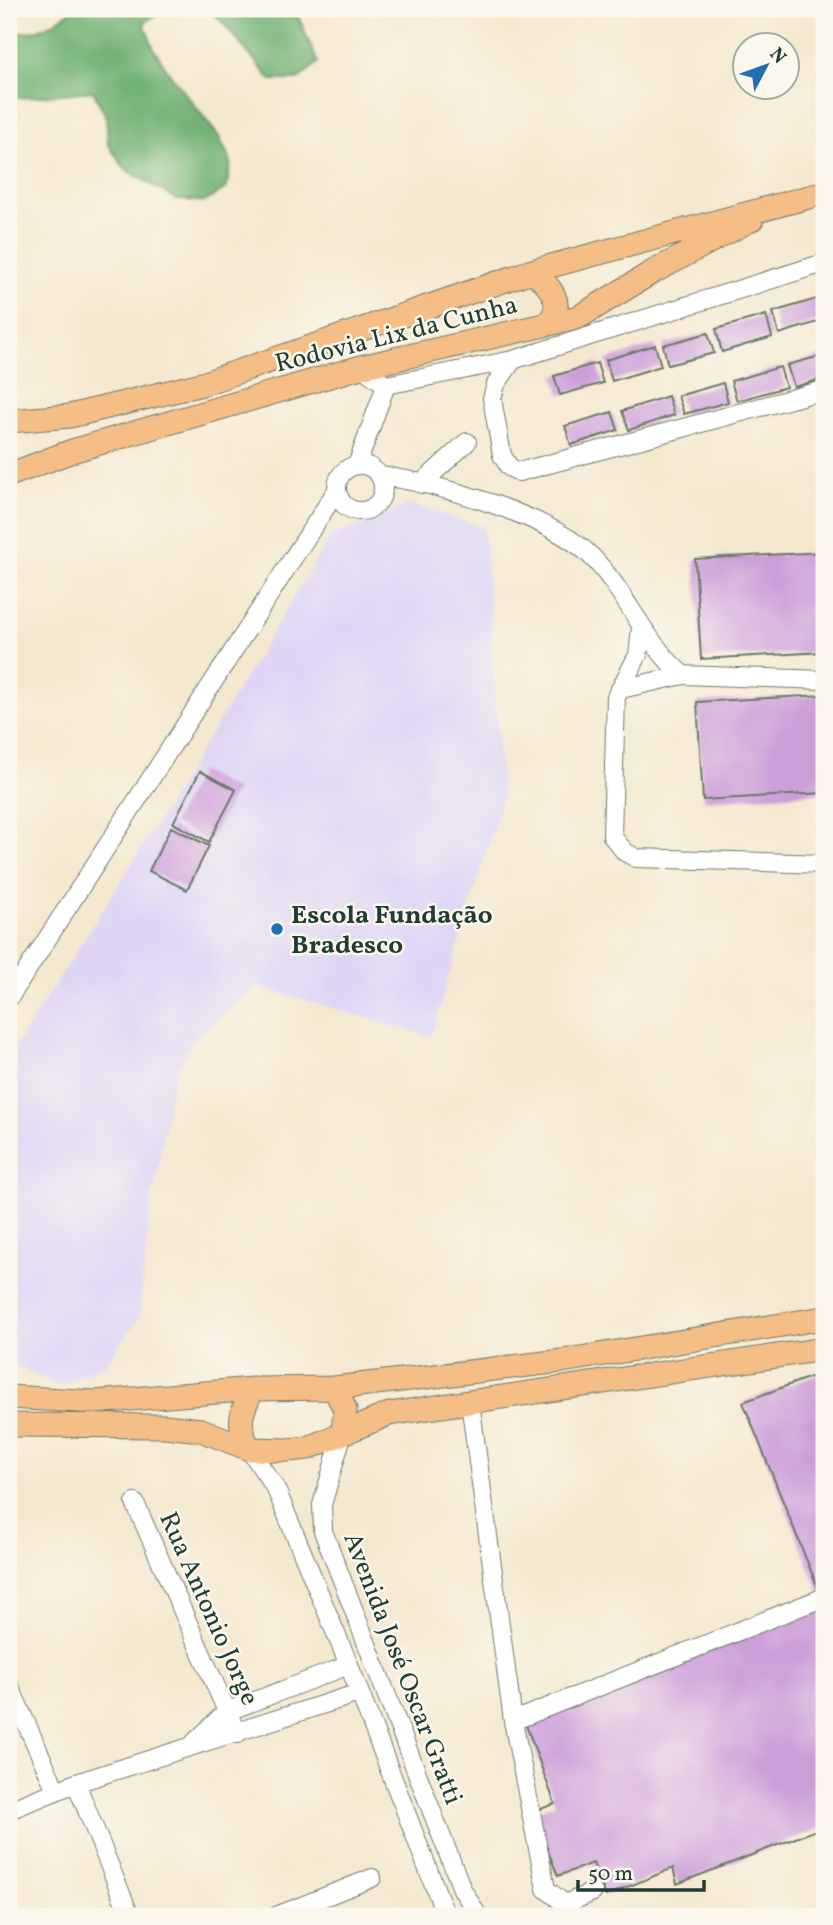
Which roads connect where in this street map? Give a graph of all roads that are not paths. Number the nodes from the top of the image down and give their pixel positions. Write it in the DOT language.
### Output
graph roads {
  1 [pos="824,193"];
  2 [pos="779,204"];
  3 [pos="824,263"];
  4 [pos="532,271"];
  5 [pos="547,324"];
  6 [pos="447,347"];
  7 [pos="513,360"];
  8 [pos="361,367"];
  9 [pos="429,376"];
  10 [pos="386,385"];
  11 [pos="824,390"];
  12 [pos="9,421"];
  13 [pos="467,442"];
  14 [pos="356,465"];
  15 [pos="9,475"];
  16 [pos="380,476"];
  17 [pos="421,484"];
  18 [pos="337,490"];
  19 [pos="641,628"];
  20 [pos="683,675"];
  21 [pos="824,680"];
  22 [pos="621,689"];
  23 [pos="824,864"];
  24 [pos="9,998"];
  25 [pos="824,1318"];
  26 [pos="824,1349"];
  27 [pos="334,1388"];
  28 [pos="253,1389"];
  29 [pos="9,1397"];
  30 [pos="470,1402"];
  31 [pos="9,1425"];
  32 [pos="343,1432"];
  33 [pos="249,1449"];
  34 [pos="135,1503"];
  35 [pos="822,1598"];
  36 [pos="349,1665"];
  37 [pos="9,1685"];
  38 [pos="359,1693"];
  39 [pos="226,1712"];
  40 [pos="513,1721"];
  41 [pos="237,1734"];
  42 [pos="192,1746"];
  43 [pos="76,1783"];
  44 [pos="56,1790"];
  45 [pos="9,1810"];
  46 [pos="372,1878"];
  47 [pos="593,1892"];
  48 [pos="130,1916"];
  49 [pos="276,1916"];
  50 [pos="446,1916"];
  51 [pos="478,1916"];
  1 -- 2 [label="main road, Rodovia Lix da Cunha"];
  2 -- 4 [label="main road, Rodovia Lix da Cunha"];
  2 -- 5 [label="main road, Rodovia Lix da Cunha"];
  3 -- 7 [label="street"];
  4 -- 5 [label="main road"];
  4 -- 12 [label="main road, Rodovia Lix da Cunha"];
  5 -- 6 [label="main road, Rodovia Lix da Cunha"];
  6 -- 8 [label="main road, Rodovia Lix da Cunha"];
  6 -- 9 [label="street"];
  7 -- 9 [label="street"];
  7 -- 11 [label="street"];
  8 -- 10 [label="street"];
  8 -- 15 [label="main road, Rodovia Lix da Cunha"];
  9 -- 10 [label="street"];
  10 -- 14 [label="street"];
  13 -- 17 [label="street"];
  14 -- 16 [label="street"];
  14 -- 18 [label="street"];
  16 -- 17 [label="street"];
  16 -- 18 [label="street"];
  17 -- 19 [label="street"];
  18 -- 24 [label="street"];
  19 -- 20 [label="street"];
  19 -- 22 [label="street"];
  20 -- 21 [label="street"];
  20 -- 22 [label="street"];
  22 -- 23 [label="street"];
  25 -- 27 [label="main road"];
  26 -- 30 [label="main road"];
  27 -- 28 [label="main road"];
  27 -- 32 [label="main road"];
  28 -- 29 [label="main road"];
  28 -- 33 [label="main road"];
  30 -- 32 [label="main road"];
  30 -- 40 [label="street"];
  31 -- 33 [label="main road"];
  32 -- 33 [label="main road"];
  32 -- 51 [label="street, Avenida José Oscar Gratti"];
  33 -- 36 [label="street, Avenida José Oscar Gratti"];
  34 -- 39 [label="street, Rua Antonio Jorge"];
  35 -- 40 [label="street"];
  36 -- 38 [label="street, Avenida José Oscar Gratti"];
  36 -- 39 [label="street"];
  37 -- 44 [label="street"];
  38 -- 41 [label="street"];
  38 -- 50 [label="street, Avenida José Oscar Gratti"];
  39 -- 41 [label="street, Rua Antonio Jorge"];
  39 -- 42 [label="street"];
  40 -- 47 [label="street"];
  41 -- 42 [label="street"];
  42 -- 43 [label="street"];
  43 -- 44 [label="street"];
  43 -- 48 [label="street"];
  44 -- 45 [label="street"];
  46 -- 49 [label="street"];
}
